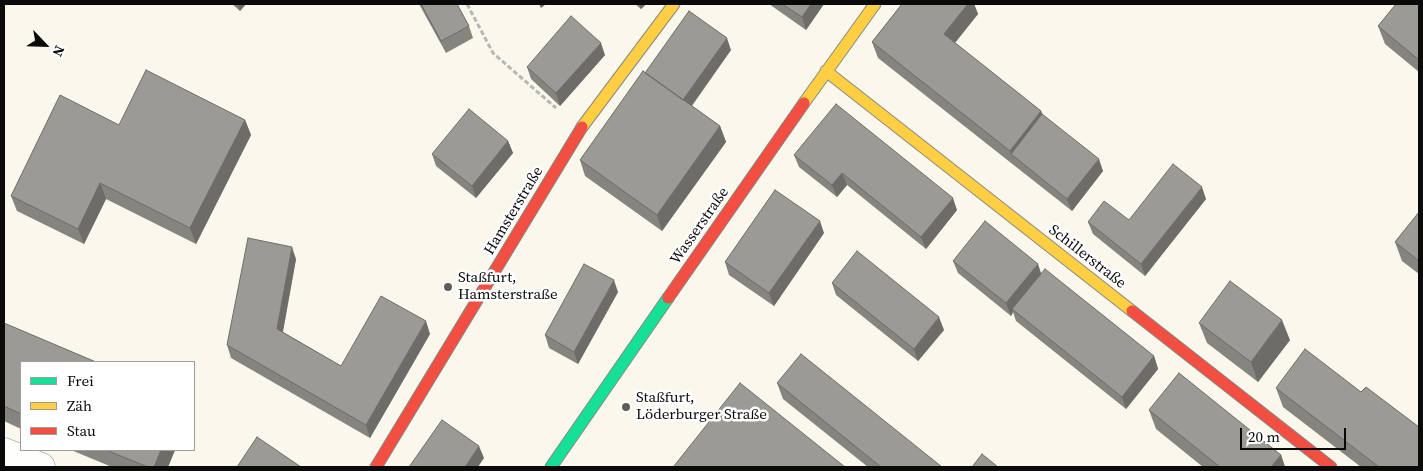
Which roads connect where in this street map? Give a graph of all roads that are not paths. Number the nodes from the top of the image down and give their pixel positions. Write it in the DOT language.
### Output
graph roads {
  1 [pos="674,4"];
  2 [pos="875,4"];
  3 [pos="826,71"];
  4 [pos="4,452"];
  5 [pos="41,467"];
  6 [pos="376,467"];
  7 [pos="551,467"];
  8 [pos="1331,467"];
  1 -- 6 [label="street, Hamsterstraße"];
  2 -- 3 [label="street, Wasserstraße"];
  3 -- 7 [label="street, Wasserstraße"];
  3 -- 8 [label="street, Schillerstraße"];
  4 -- 5 [label="street"];
}
